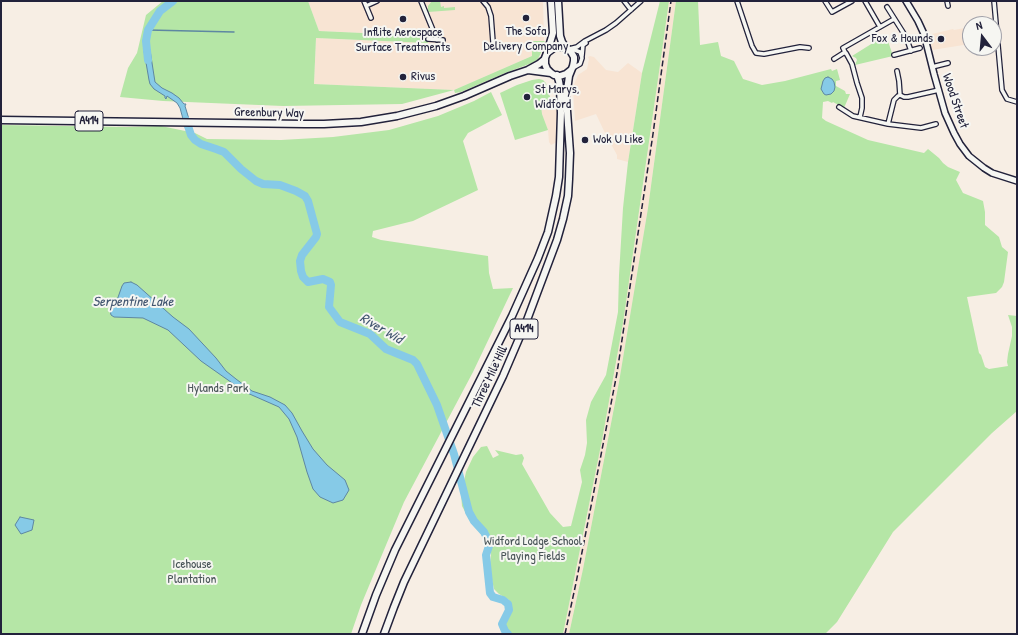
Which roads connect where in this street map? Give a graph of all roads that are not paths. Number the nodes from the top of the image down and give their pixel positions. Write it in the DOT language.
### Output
graph roads {
  1 [pos="364,1"];
  2 [pos="377,1"];
  3 [pos="483,1"];
  4 [pos="552,1"];
  5 [pos="558,1"];
  6 [pos="624,1"];
  7 [pos="641,1"];
  8 [pos="737,1"];
  9 [pos="825,1"];
  10 [pos="852,1"];
  11 [pos="865,1"];
  12 [pos="906,1"];
  13 [pos="947,1"];
  14 [pos="994,1"];
  15 [pos="423,2"];
  16 [pos="366,6"];
  17 [pos="948,6"];
  18 [pos="887,7"];
  19 [pos="631,10"];
  20 [pos="371,18"];
  21 [pos="894,19"];
  22 [pos="880,27"];
  23 [pos="593,37"];
  24 [pos="428,40"];
  25 [pos="437,40"];
  26 [pos="443,40"];
  27 [pos="493,42"];
  28 [pos="568,48"];
  29 [pos="810,48"];
  30 [pos="920,48"];
  31 [pos="911,51"];
  32 [pos="846,53"];
  33 [pos="894,55"];
  34 [pos="546,56"];
  35 [pos="582,56"];
  36 [pos="834,59"];
  37 [pos="948,63"];
  38 [pos="932,67"];
  39 [pos="572,69"];
  40 [pos="528,70"];
  41 [pos="897,71"];
  42 [pos="554,74"];
  43 [pos="939,90"];
  44 [pos="900,95"];
  45 [pos="1017,102"];
  46 [pos="839,107"];
  47 [pos="860,118"];
  48 [pos="1,120"];
  49 [pos="888,124"];
  50 [pos="936,124"];
  51 [pos="1017,181"];
  52 [pos="362,634"];
  53 [pos="384,634"];
  1 -- 16 [label="street"];
  2 -- 16 [label="street"];
  3 -- 27 [label="street"];
  4 -- 34 [label="main road"];
  5 -- 28 [label="main road"];
  6 -- 19 [label="street"];
  7 -- 19 [label="street"];
  8 -- 29 [label="street"];
  9 -- 10 [label="street"];
  11 -- 22 [label="street"];
  12 -- 38 [label="main road, Wood Street"];
  13 -- 17 [label="street"];
  14 -- 45 [label="street"];
  15 -- 25 [label="street"];
  16 -- 20 [label="street"];
  18 -- 21 [label="street"];
  19 -- 23 [label="street"];
  21 -- 22 [label="street"];
  21 -- 31 [label="street"];
  22 -- 36 [label="street"];
  23 -- 28 [label="street"];
  23 -- 35 [label="street"];
  24 -- 25 [label="street"];
  25 -- 26 [label="street"];
  28 -- 34 [label="main road, A414"];
  28 -- 35 [label="street"];
  28 -- 39 [label="main road, A414"];
  30 -- 31 [label="street"];
  31 -- 33 [label="street"];
  32 -- 47 [label="street"];
  34 -- 40 [label="main road, Greenbury Way / A414"];
  34 -- 42 [label="main road, A414"];
  35 -- 39 [label="street"];
  37 -- 38 [label="street, Wood Street"];
  38 -- 43 [label="main road, Wood Street"];
  39 -- 42 [label="main road, A414"];
  39 -- 53 [label="main road, Three Mile Hill / A414"];
  40 -- 42 [label="main road, Greenbury Way / A414"];
  40 -- 48 [label="main road, Greenbury Way / A414"];
  41 -- 44 [label="street"];
  42 -- 52 [label="main road, Three Mile Hill / A414"];
  43 -- 44 [label="street"];
  43 -- 51 [label="main road, Wood Street"];
  44 -- 49 [label="street"];
  46 -- 47 [label="street"];
  47 -- 49 [label="street"];
  49 -- 50 [label="street"];
}
